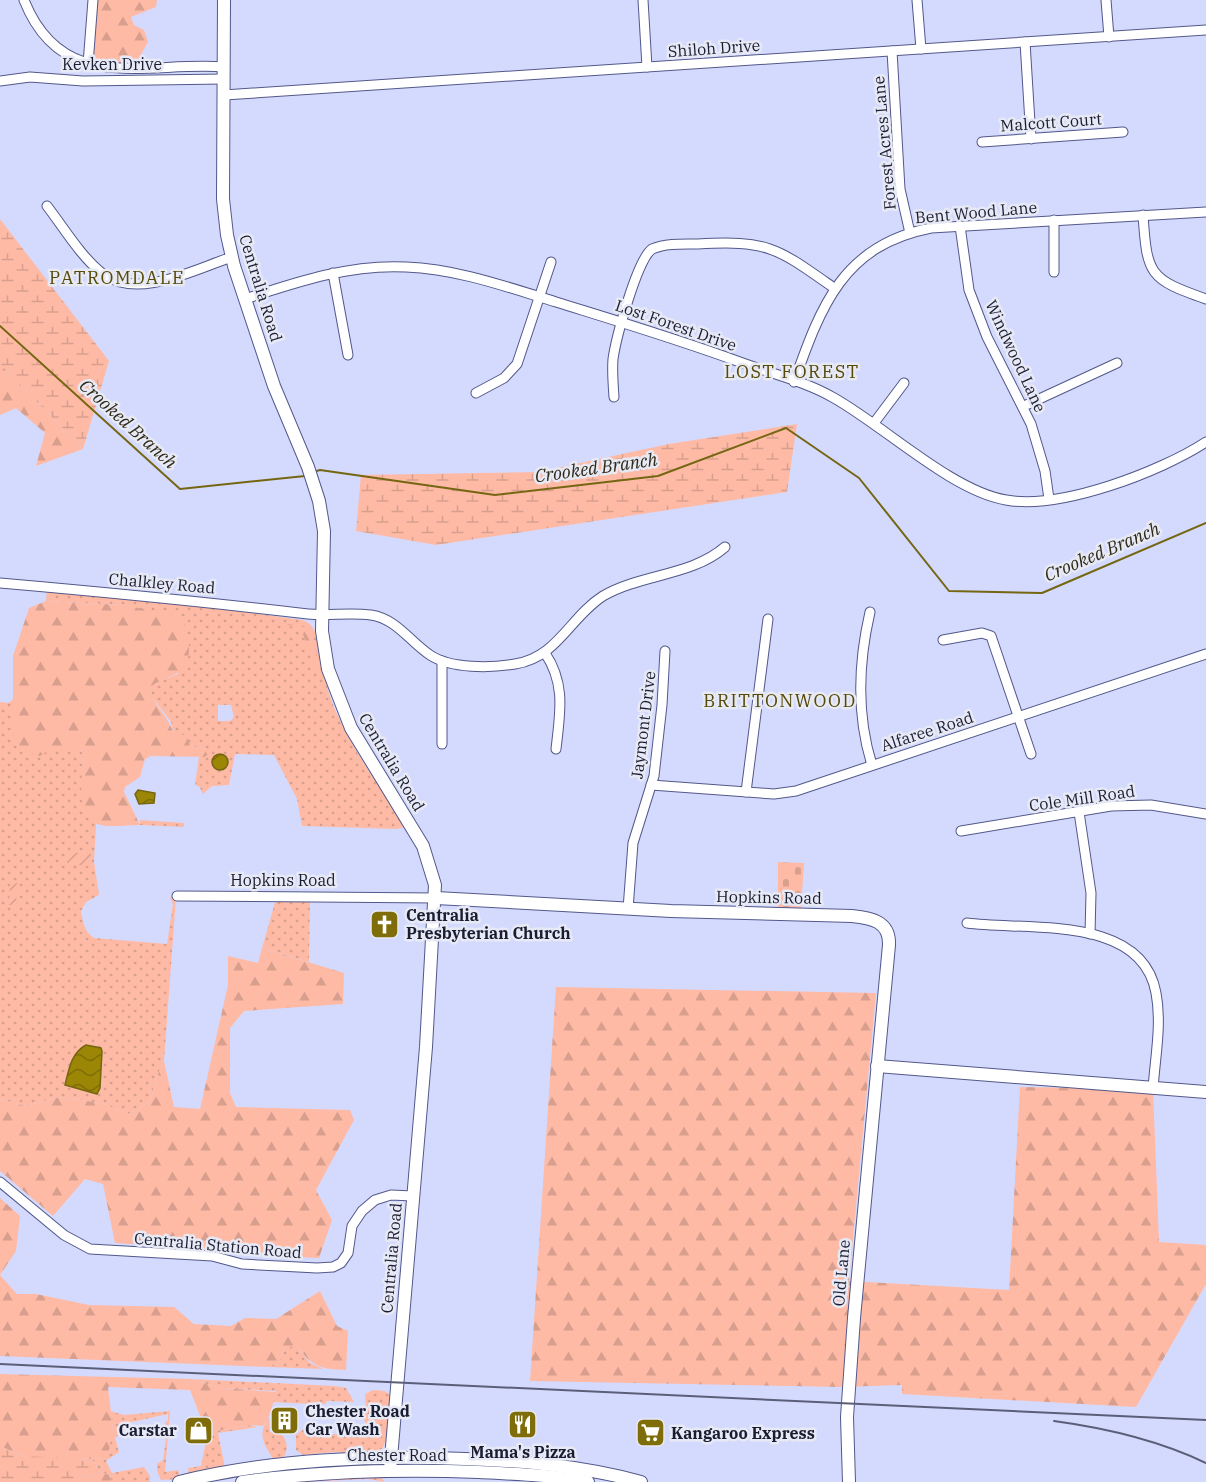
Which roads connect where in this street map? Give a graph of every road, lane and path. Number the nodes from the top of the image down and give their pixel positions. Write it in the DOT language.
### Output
graph roads {
  1 [pos="24,0"];
  2 [pos="93,0"];
  3 [pos="224,0"];
  4 [pos="643,0"];
  5 [pos="917,0"];
  6 [pos="1107,0"];
  7 [pos="1206,30"];
  8 [pos="1109,37"];
  9 [pos="1025,42"];
  10 [pos="921,49"];
  11 [pos="892,51"];
  12 [pos="88,64"];
  13 [pos="647,67"];
  14 [pos="224,73"];
  15 [pos="0,81"];
  16 [pos="224,95"];
  17 [pos="1122,132"];
  18 [pos="1031,139"];
  19 [pos="982,142"];
  20 [pos="47,206"];
  21 [pos="1206,212"];
  22 [pos="1143,215"];
  23 [pos="1054,220"];
  24 [pos="960,226"];
  25 [pos="910,233"];
  26 [pos="232,257"];
  27 [pos="551,262"];
  28 [pos="1054,272"];
  29 [pos="333,273"];
  30 [pos="834,288"];
  31 [pos="540,297"];
  32 [pos="245,299"];
  33 [pos="1206,299"];
  34 [pos="622,322"];
  35 [pos="348,355"];
  36 [pos="1117,363"];
  37 [pos="794,382"];
  38 [pos="903,383"];
  39 [pos="476,393"];
  40 [pos="614,397"];
  41 [pos="1023,406"];
  42 [pos="874,423"];
  43 [pos="1206,442"];
  44 [pos="1049,498"];
  45 [pos="724,547"];
  46 [pos="0,583"];
  47 [pos="870,612"];
  48 [pos="321,614"];
  49 [pos="768,619"];
  50 [pos="943,640"];
  51 [pos="665,651"];
  52 [pos="545,652"];
  53 [pos="1206,654"];
  54 [pos="442,662"];
  55 [pos="1018,717"];
  56 [pos="442,744"];
  57 [pos="556,749"];
  58 [pos="1030,754"];
  59 [pos="872,765"];
  60 [pos="651,785"];
  61 [pos="746,792"];
  62 [pos="1079,812"];
  63 [pos="1206,814"];
  64 [pos="961,831"];
  65 [pos="177,896"];
  66 [pos="436,898"];
  67 [pos="628,909"];
  68 [pos="967,922"];
  69 [pos="1090,934"];
  70 [pos="877,1066"];
  71 [pos="1153,1089"];
  72 [pos="1206,1092"];
  73 [pos="0,1182"];
  74 [pos="413,1196"];
  75 [pos="390,1470"];
  76 [pos="179,1482"];
  77 [pos="242,1482"];
  78 [pos="588,1482"];
  79 [pos="641,1482"];
  80 [pos="849,1482"];
  1 -- 12 [label="street"];
  2 -- 12 [label="street"];
  3 -- 14 [label="main road, Centralia Road"];
  4 -- 13 [label="street"];
  5 -- 10 [label="street"];
  6 -- 8 [label="street"];
  7 -- 8 [label="street, Shiloh Drive"];
  8 -- 9 [label="street, Shiloh Drive"];
  9 -- 10 [label="street, Shiloh Drive"];
  9 -- 18 [label="street"];
  10 -- 11 [label="street, Shiloh Drive"];
  11 -- 13 [label="street, Shiloh Drive"];
  11 -- 25 [label="street, Forest Acres Lane"];
  12 -- 14 [label="street"];
  13 -- 16 [label="street, Shiloh Drive"];
  14 -- 15 [label="street, Kevken Drive"];
  14 -- 16 [label="main road, Centralia Road"];
  16 -- 26 [label="main road, Centralia Road"];
  17 -- 18 [label="street, Malcott Court"];
  18 -- 19 [label="street, Malcott Court"];
  20 -- 26 [label="street"];
  21 -- 22 [label="street, Bent Wood Lane"];
  22 -- 23 [label="street, Bent Wood Lane"];
  22 -- 33 [label="street"];
  23 -- 24 [label="street, Bent Wood Lane"];
  23 -- 28 [label="street"];
  24 -- 25 [label="street, Bent Wood Lane"];
  24 -- 41 [label="street, Windwood Lane"];
  25 -- 30 [label="street, Bent Wood Lane"];
  26 -- 32 [label="main road, Centralia Road"];
  27 -- 31 [label="street"];
  29 -- 31 [label="street, Lost Forest Drive"];
  29 -- 32 [label="street, Lost Forest Drive"];
  29 -- 35 [label="street"];
  30 -- 34 [label="street"];
  30 -- 37 [label="street, Bent Wood Lane"];
  31 -- 34 [label="street, Lost Forest Drive"];
  31 -- 39 [label="street"];
  32 -- 48 [label="main road, Centralia Road"];
  34 -- 37 [label="street, Lost Forest Drive"];
  34 -- 40 [label="street"];
  36 -- 41 [label="street"];
  37 -- 42 [label="street, Lost Forest Drive"];
  38 -- 42 [label="street"];
  41 -- 44 [label="street, Windwood Lane"];
  42 -- 44 [label="street, Lost Forest Drive"];
  43 -- 44 [label="street, Lost Forest Drive"];
  45 -- 52 [label="street"];
  46 -- 48 [label="street, Chalkley Road"];
  47 -- 59 [label="street"];
  48 -- 54 [label="street, Chalkley Road"];
  48 -- 66 [label="main road, Centralia Road"];
  49 -- 61 [label="street"];
  50 -- 55 [label="street"];
  51 -- 60 [label="street, Jaymont Drive"];
  52 -- 54 [label="street"];
  52 -- 57 [label="street"];
  53 -- 55 [label="street, Alfaree Road"];
  54 -- 56 [label="street"];
  55 -- 58 [label="street"];
  55 -- 59 [label="street, Alfaree Road"];
  59 -- 61 [label="street, Alfaree Road"];
  60 -- 61 [label="street, Alfaree Road"];
  60 -- 67 [label="street, Jaymont Drive"];
  62 -- 63 [label="street, Cole Mill Road"];
  62 -- 64 [label="street, Cole Mill Road"];
  62 -- 69 [label="street"];
  65 -- 66 [label="street, Hopkins Road"];
  66 -- 67 [label="main road, Hopkins Road"];
  66 -- 74 [label="main road, Centralia Road"];
  67 -- 70 [label="main road, Hopkins Road"];
  68 -- 69 [label="street"];
  69 -- 71 [label="street"];
  70 -- 71 [label="main road"];
  70 -- 80 [label="main road, Old Lane"];
  71 -- 72 [label="main road"];
  73 -- 74 [label="street, Centralia Station Road"];
  74 -- 75 [label="main road, Centralia Road"];
  75 -- 76 [label="main road, Chester Road"];
  75 -- 77 [label="main road, Chester Road"];
  75 -- 78 [label="main road, Chester Road"];
  75 -- 79 [label="main road, Chester Road"];
}
